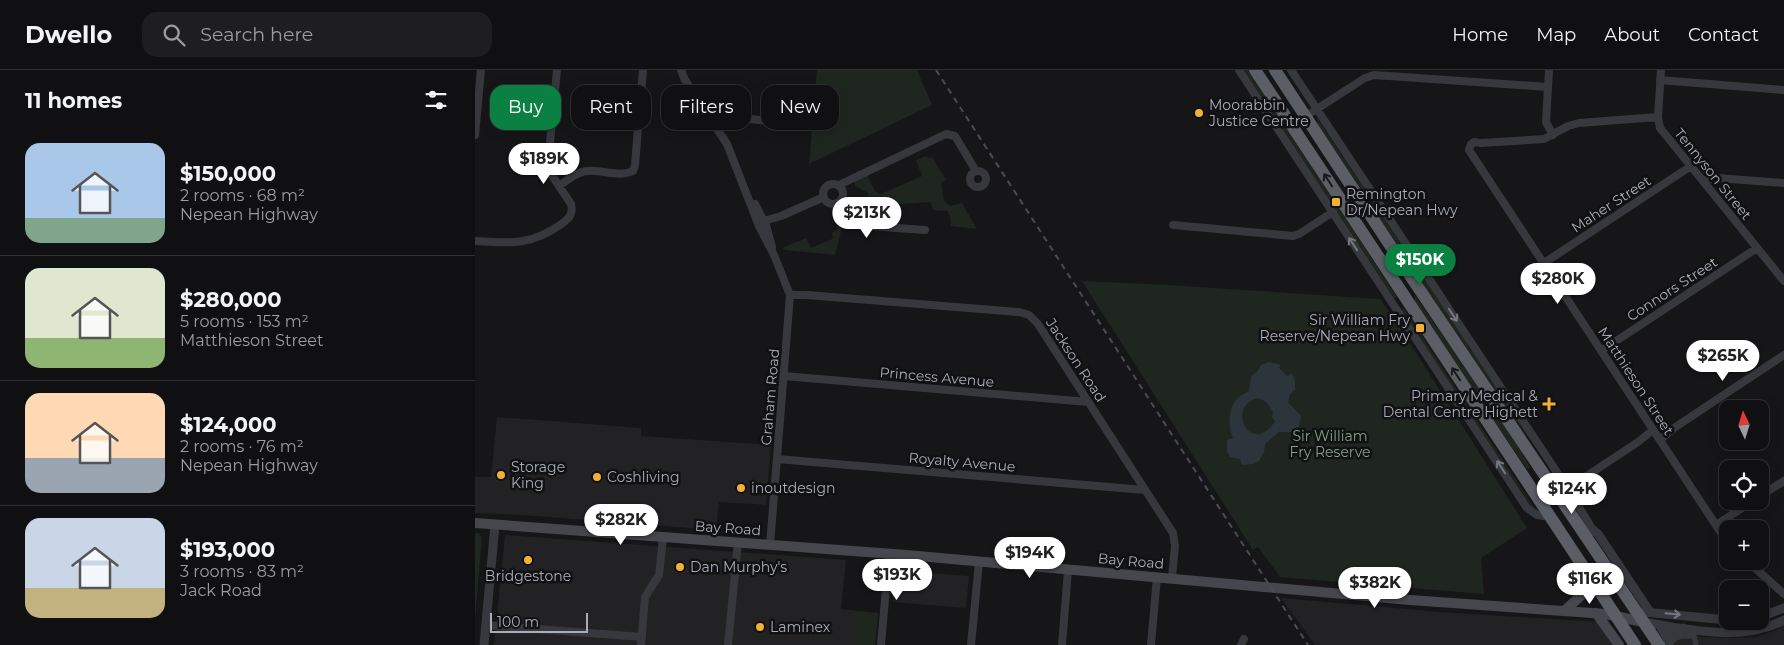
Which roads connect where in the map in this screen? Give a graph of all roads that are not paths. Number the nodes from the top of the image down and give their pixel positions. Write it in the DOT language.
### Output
graph roads {
  1 [pos="481,70"];
  2 [pos="557,70"];
  3 [pos="643,70"];
  4 [pos="681,70"];
  5 [pos="1239,70"];
  6 [pos="1255,70"];
  7 [pos="1275,70"];
  8 [pos="1291,70"];
  9 [pos="1549,70"];
  10 [pos="1661,70"];
  11 [pos="1660,80"];
  12 [pos="688,85"];
  13 [pos="1548,88"];
  14 [pos="1784,90"];
  15 [pos="1317,109"];
  16 [pos="1306,116"];
  17 [pos="1658,118"];
  18 [pos="718,130"];
  19 [pos="475,135"];
  20 [pos="1553,135"];
  21 [pos="1691,166"];
  22 [pos="976,171"];
  23 [pos="1703,181"];
  24 [pos="1784,183"];
  25 [pos="839,185"];
  26 [pos="559,186"];
  27 [pos="823,194"];
  28 [pos="834,204"];
  29 [pos="1333,212"];
  30 [pos="763,224"];
  31 [pos="1173,225"];
  32 [pos="925,230"];
  33 [pos="475,241"];
  34 [pos="1757,248"];
  35 [pos="1544,264"];
  36 [pos="1784,281"];
  37 [pos="1419,289"];
  38 [pos="790,295"];
  39 [pos="1405,298"];
  40 [pos="1394,305"];
  41 [pos="1601,351"];
  42 [pos="1784,356"];
  43 [pos="784,376"];
  44 [pos="1088,402"];
  45 [pos="1657,435"];
  46 [pos="777,459"];
  47 [pos="1784,481"];
  48 [pos="1145,490"];
  49 [pos="1769,490"];
  50 [pos="1563,492"];
  51 [pos="1740,510"];
  52 [pos="1550,517"];
  53 [pos="475,523"];
  54 [pos="495,525"];
  55 [pos="1717,525"];
  56 [pos="1719,528"];
  57 [pos="663,537"];
  58 [pos="738,542"];
  59 [pos="770,545"];
  60 [pos="889,554"];
  61 [pos="979,562"];
  62 [pos="1068,570"];
  63 [pos="1757,570"];
  64 [pos="1157,577"];
  65 [pos="1172,578"];
  66 [pos="1591,579"];
  67 [pos="1782,592"];
  68 [pos="1784,599"];
  69 [pos="1784,608"];
  70 [pos="1564,611"];
  71 [pos="1608,614"];
  72 [pos="1769,614"];
  73 [pos="1643,615"];
  74 [pos="1719,620"];
  75 [pos="1784,620"];
  76 [pos="486,625"];
  77 [pos="1683,628"];
  78 [pos="641,641"];
  79 [pos="484,645"];
  80 [pos="728,645"];
  81 [pos="881,645"];
  82 [pos="971,645"];
  83 [pos="1062,645"];
  84 [pos="1151,645"];
  85 [pos="1619,645"];
  86 [pos="1635,645"];
  87 [pos="1659,645"];
  88 [pos="1667,645"];
  89 [pos="1671,645"];
  90 [pos="1696,645"];
  1 -- 19 [label="street"];
  2 -- 26 [label="street"];
  3 -- 26 [label="street"];
  4 -- 12 [label="street, Graham Road"];
  5 -- 29 [label="street"];
  39 -- 6 [label="highway, one-way"];
  7 -- 16 [label="highway"];
  8 -- 15 [label="street"];
  9 -- 13 [label="street"];
  10 -- 11 [label="street"];
  11 -- 14 [label="street"];
  11 -- 17 [label="street"];
  13 -- 15 [label="street"];
  13 -- 20 [label="street"];
  15 -- 16 [label="street"];
  15 -- 50 [label="street, one-way"];
  16 -- 37 [label="highway"];
  17 -- 20 [label="street"];
  17 -- 21 [label="street, Tennyson Street"];
  18 -- 30 [label="street, Graham Road"];
  20 -- 35 [label="street, Matthieson Street"];
  21 -- 23 [label="street, Tennyson Street"];
  21 -- 35 [label="street, Maher Street"];
  22 -- 25 [label="street"];
  23 -- 24 [label="street"];
  23 -- 34 [label="street, Tennyson Street"];
  25 -- 27 [label="street"];
  25 -- 28 [label="street"];
  26 -- 33 [label="street"];
  27 -- 28 [label="street"];
  27 -- 30 [label="street"];
  28 -- 32 [label="street"];
  29 -- 31 [label="street"];
  40 -- 29 [label="street, one-way"];
  30 -- 38 [label="street, Graham Road"];
  34 -- 36 [label="street, Tennyson Street"];
  34 -- 41 [label="street, Connors Street"];
  35 -- 41 [label="street, Matthieson Street"];
  37 -- 39 [label="highway"];
  37 -- 50 [label="highway"];
  38 -- 43 [label="street, Graham Road"];
  38 -- 44 [label="street, Jackson Road"];
  39 -- 40 [label="street"];
  52 -- 39 [label="highway, one-way"];
  52 -- 40 [label="street, one-way"];
  41 -- 45 [label="street, Matthieson Street"];
  42 -- 45 [label="street"];
  43 -- 44 [label="street, Princess Avenue"];
  43 -- 46 [label="street, Graham Road"];
  44 -- 48 [label="street, Jackson Road"];
  45 -- 50 [label="street"];
  45 -- 55 [label="street, Matthieson Street"];
  46 -- 48 [label="street, Royalty Avenue"];
  46 -- 59 [label="street, Graham Road"];
  47 -- 49 [label="street"];
  48 -- 65 [label="street, Jackson Road"];
  50 -- 73 [label="highway"];
  51 -- 55 [label="street"];
  52 -- 66 [label="highway"];
  53 -- 54 [label="main road, Bay Road"];
  54 -- 57 [label="main road, Bay Road"];
  54 -- 76 [label="street"];
  55 -- 56 [label="street, Matthieson Street"];
  57 -- 58 [label="main road, Bay Road"];
  57 -- 78 [label="street"];
  58 -- 59 [label="main road, Bay Road"];
  58 -- 80 [label="street"];
  59 -- 60 [label="main road, Bay Road"];
  60 -- 61 [label="main road, Bay Road"];
  60 -- 81 [label="street"];
  61 -- 62 [label="main road, Bay Road"];
  61 -- 82 [label="street"];
  62 -- 64 [label="main road, Bay Road"];
  62 -- 83 [label="street"];
  63 -- 67 [label="street"];
  64 -- 65 [label="main road, Bay Road"];
  64 -- 84 [label="street"];
  65 -- 70 [label="main road, Bay Road"];
  66 -- 70 [label="main road"];
  66 -- 71 [label="highway"];
  67 -- 68 [label="street"];
  69 -- 72 [label="street"];
  70 -- 71 [label="main road, Bay Road"];
  71 -- 73 [label="main road, Bay Road"];
  71 -- 85 [label="main road"];
  71 -- 86 [label="highway"];
  73 -- 74 [label="street, one-way"];
  73 -- 77 [label="street"];
  73 -- 87 [label="highway"];
  75 -- 77 [label="street"];
  76 -- 78 [label="street"];
  76 -- 79 [label="street"];
  77 -- 88 [label="street"];
  89 -- 90 [label="street"];
}
